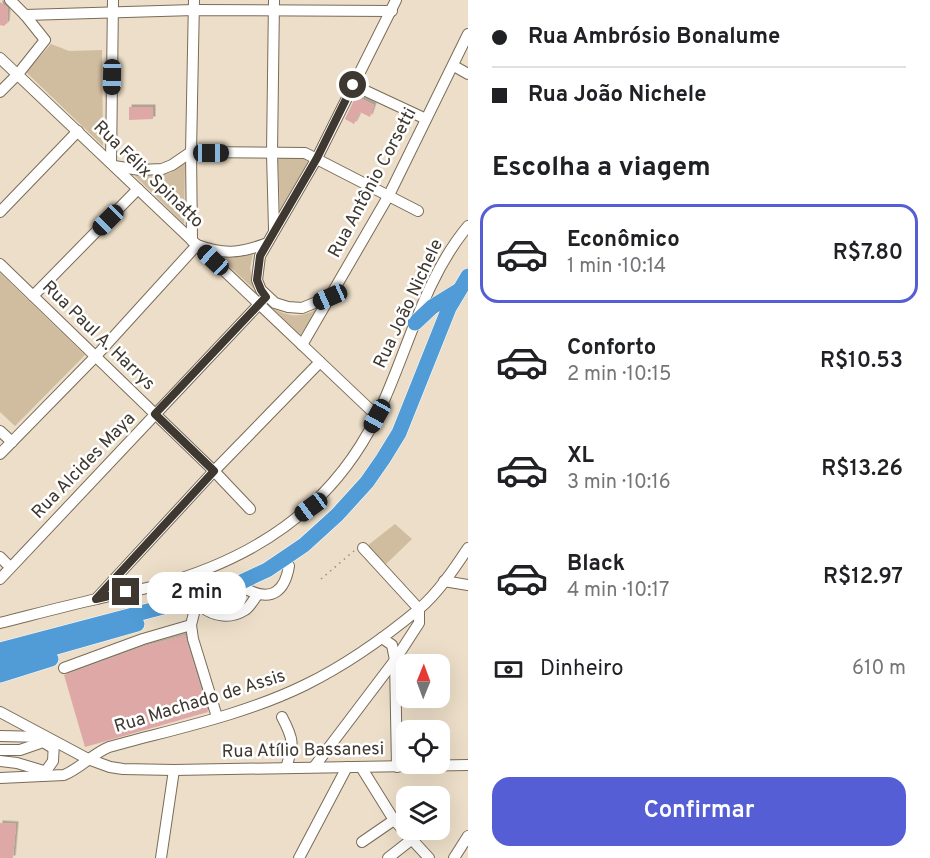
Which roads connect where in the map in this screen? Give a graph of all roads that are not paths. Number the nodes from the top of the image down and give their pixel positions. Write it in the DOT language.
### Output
graph roads {
  1 [pos="10,0"];
  2 [pos="113,0"];
  3 [pos="396,0"];
  4 [pos="194,5"];
  5 [pos="274,5"];
  6 [pos="392,11"];
  7 [pos="113,12"];
  8 [pos="25,15"];
  9 [pos="468,34"];
  10 [pos="0,58"];
  11 [pos="454,66"];
  12 [pos="18,74"];
  13 [pos="468,74"];
  14 [pos="353,85"];
  15 [pos="0,92"];
  16 [pos="426,119"];
  17 [pos="78,131"];
  18 [pos="190,152"];
  19 [pos="272,153"];
  20 [pos="317,158"];
  21 [pos="112,165"];
  22 [pos="138,189"];
  23 [pos="389,195"];
  24 [pos="418,211"];
  25 [pos="0,212"];
  26 [pos="468,226"];
  27 [pos="274,229"];
  28 [pos="195,243"];
  29 [pos="265,244"];
  30 [pos="0,264"];
  31 [pos="468,276"];
  32 [pos="463,290"];
  33 [pos="33,296"];
  34 [pos="330,297"];
  35 [pos="262,301"];
  36 [pos="415,322"];
  37 [pos="302,345"];
  38 [pos="96,356"];
  39 [pos="320,362"];
  40 [pos="155,414"];
  41 [pos="377,416"];
  42 [pos="0,431"];
  43 [pos="12,442"];
  44 [pos="0,454"];
  45 [pos="214,471"];
  46 [pos="250,509"];
  47 [pos="363,548"];
  48 [pos="468,549"];
  49 [pos="0,557"];
  50 [pos="10,567"];
  51 [pos="0,579"];
  52 [pos="444,581"];
  53 [pos="468,585"];
  54 [pos="96,599"];
  55 [pos="199,608"];
  56 [pos="419,609"];
  57 [pos="0,623"];
  58 [pos="122,623"];
  59 [pos="191,625"];
  60 [pos="382,638"];
  61 [pos="0,642"];
  62 [pos="0,650"];
  63 [pos="395,660"];
  64 [pos="0,663"];
  65 [pos="64,668"];
  66 [pos="0,675"];
  67 [pos="0,712"];
  68 [pos="217,717"];
  69 [pos="282,717"];
  70 [pos="396,720"];
  71 [pos="0,736"];
  72 [pos="51,742"];
  73 [pos="109,747"];
  74 [pos="0,750"];
  75 [pos="88,759"];
  76 [pos="0,761"];
  77 [pos="450,765"];
  78 [pos="468,765"];
  79 [pos="396,766"];
  80 [pos="110,767"];
  81 [pos="314,767"];
  82 [pos="347,767"];
  83 [pos="361,767"];
  84 [pos="286,768"];
  85 [pos="174,770"];
  86 [pos="44,775"];
  87 [pos="0,778"];
  88 [pos="394,820"];
  89 [pos="396,822"];
  90 [pos="468,836"];
  91 [pos="411,840"];
  92 [pos="363,842"];
  93 [pos="161,858"];
  94 [pos="168,858"];
  95 [pos="298,858"];
  96 [pos="388,858"];
  97 [pos="429,858"];
  98 [pos="454,858"];
  1 -- 8 [label="street"];
  2 -- 7 [label="street"];
  3 -- 6 [label="street"];
  4 -- 5 [label="street"];
  4 -- 7 [label="street"];
  4 -- 18 [label="street"];
  5 -- 6 [label="street"];
  5 -- 19 [label="street"];
  6 -- 14 [label="street"];
  7 -- 8 [label="street"];
  7 -- 21 [label="street"];
  8 -- 12 [label="street"];
  9 -- 11 [label="street, Rua Antônio Corsetti"];
  10 -- 12 [label="street, Rua Félix Spinatto"];
  11 -- 13 [label="street"];
  11 -- 16 [label="street, Rua Antônio Corsetti"];
  12 -- 15 [label="street"];
  12 -- 17 [label="street, Rua Félix Spinatto"];
  14 -- 16 [label="street"];
  14 -- 20 [label="street"];
  16 -- 23 [label="street, Rua Antônio Corsetti"];
  17 -- 21 [label="street, Rua Félix Spinatto"];
  17 -- 25 [label="street"];
  18 -- 19 [label="street"];
  18 -- 21 [label="street"];
  18 -- 28 [label="street"];
  19 -- 20 [label="street"];
  19 -- 27 [label="street"];
  20 -- 23 [label="street"];
  20 -- 27 [label="street"];
  21 -- 22 [label="street, Rua Félix Spinatto"];
  22 -- 28 [label="street, Rua Félix Spinatto"];
  22 -- 33 [label="street"];
  23 -- 24 [label="street"];
  23 -- 34 [label="street, Rua Antônio Corsetti"];
  26 -- 36 [label="street, Rua João Nichele"];
  27 -- 29 [label="street"];
  28 -- 29 [label="street"];
  28 -- 35 [label="street, Rua Félix Spinatto"];
  28 -- 38 [label="street"];
  29 -- 35 [label="street"];
  30 -- 33 [label="street, Rua Paul A. Harrys"];
  31 -- 32 [label="highway"];
  32 -- 36 [label="highway"];
  32 -- 55 [label="highway"];
  32 -- 58 [label="highway"];
  33 -- 38 [label="street, Rua Paul A. Harrys"];
  34 -- 35 [label="street"];
  34 -- 37 [label="street, Rua Antônio Corsetti"];
  35 -- 37 [label="street, Rua Félix Spinatto"];
  35 -- 40 [label="street, Rua Alcides Maya"];
  36 -- 41 [label="street, Rua João Nichele"];
  37 -- 39 [label="street, Rua Félix Spinatto"];
  38 -- 40 [label="street, Rua Paul A. Harrys"];
  38 -- 43 [label="street"];
  39 -- 41 [label="street, Rua Félix Spinatto"];
  39 -- 45 [label="street"];
  40 -- 45 [label="street, Rua Paul A. Harrys"];
  40 -- 50 [label="street, Rua Alcides Maya"];
  41 -- 54 [label="street, Rua João Nichele"];
  42 -- 43 [label="street"];
  43 -- 44 [label="street"];
  45 -- 46 [label="street, Rua Paul A. Harrys"];
  45 -- 54 [label="street"];
  47 -- 56 [label="street"];
  48 -- 52 [label="street, Rua Machado de Assis"];
  49 -- 50 [label="street"];
  50 -- 51 [label="street, Rua Alcides Maya"];
  52 -- 53 [label="street"];
  52 -- 56 [label="street, Rua Machado de Assis"];
  54 -- 57 [label="street, Rua João Nichele"];
  55 -- 58 [label="highway"];
  55 -- 59 [label="street"];
  56 -- 60 [label="street, Rua Machado de Assis"];
  56 -- 63 [label="street"];
  58 -- 61 [label="highway"];
  58 -- 62 [label="highway"];
  58 -- 64 [label="highway"];
  58 -- 66 [label="highway"];
  59 -- 65 [label="street"];
  59 -- 68 [label="street"];
  60 -- 63 [label="street"];
  60 -- 68 [label="street, Rua Machado de Assis"];
  63 -- 70 [label="street"];
  63 -- 81 [label="street"];
  67 -- 72 [label="street"];
  68 -- 73 [label="street, Rua Machado de Assis"];
  69 -- 84 [label="street"];
  71 -- 72 [label="street"];
  72 -- 74 [label="street"];
  72 -- 75 [label="street"];
  72 -- 86 [label="street"];
  73 -- 75 [label="street, Rua Machado de Assis"];
  73 -- 80 [label="street"];
  75 -- 80 [label="street, Rua Atílio Bassanesi"];
  75 -- 86 [label="street, Rua Machado de Assis"];
  76 -- 86 [label="street"];
  77 -- 78 [label="street, Rua Atílio Bassanesi"];
  79 -- 83 [label="street, Rua Atílio Bassanesi"];
  80 -- 85 [label="street, Rua Atílio Bassanesi"];
  81 -- 82 [label="street, Rua Atílio Bassanesi"];
  81 -- 84 [label="street, Rua Atílio Bassanesi"];
  82 -- 83 [label="street, Rua Atílio Bassanesi"];
  82 -- 95 [label="street"];
  83 -- 88 [label="street"];
  84 -- 85 [label="street, Rua Atílio Bassanesi"];
  85 -- 93 [label="street"];
  86 -- 87 [label="street, Rua Machado de Assis"];
  88 -- 89 [label="street"];
  88 -- 92 [label="street"];
  90 -- 98 [label="street"];
  91 -- 96 [label="street"];
  91 -- 97 [label="street"];
  93 -- 94 [label="street"];
}
